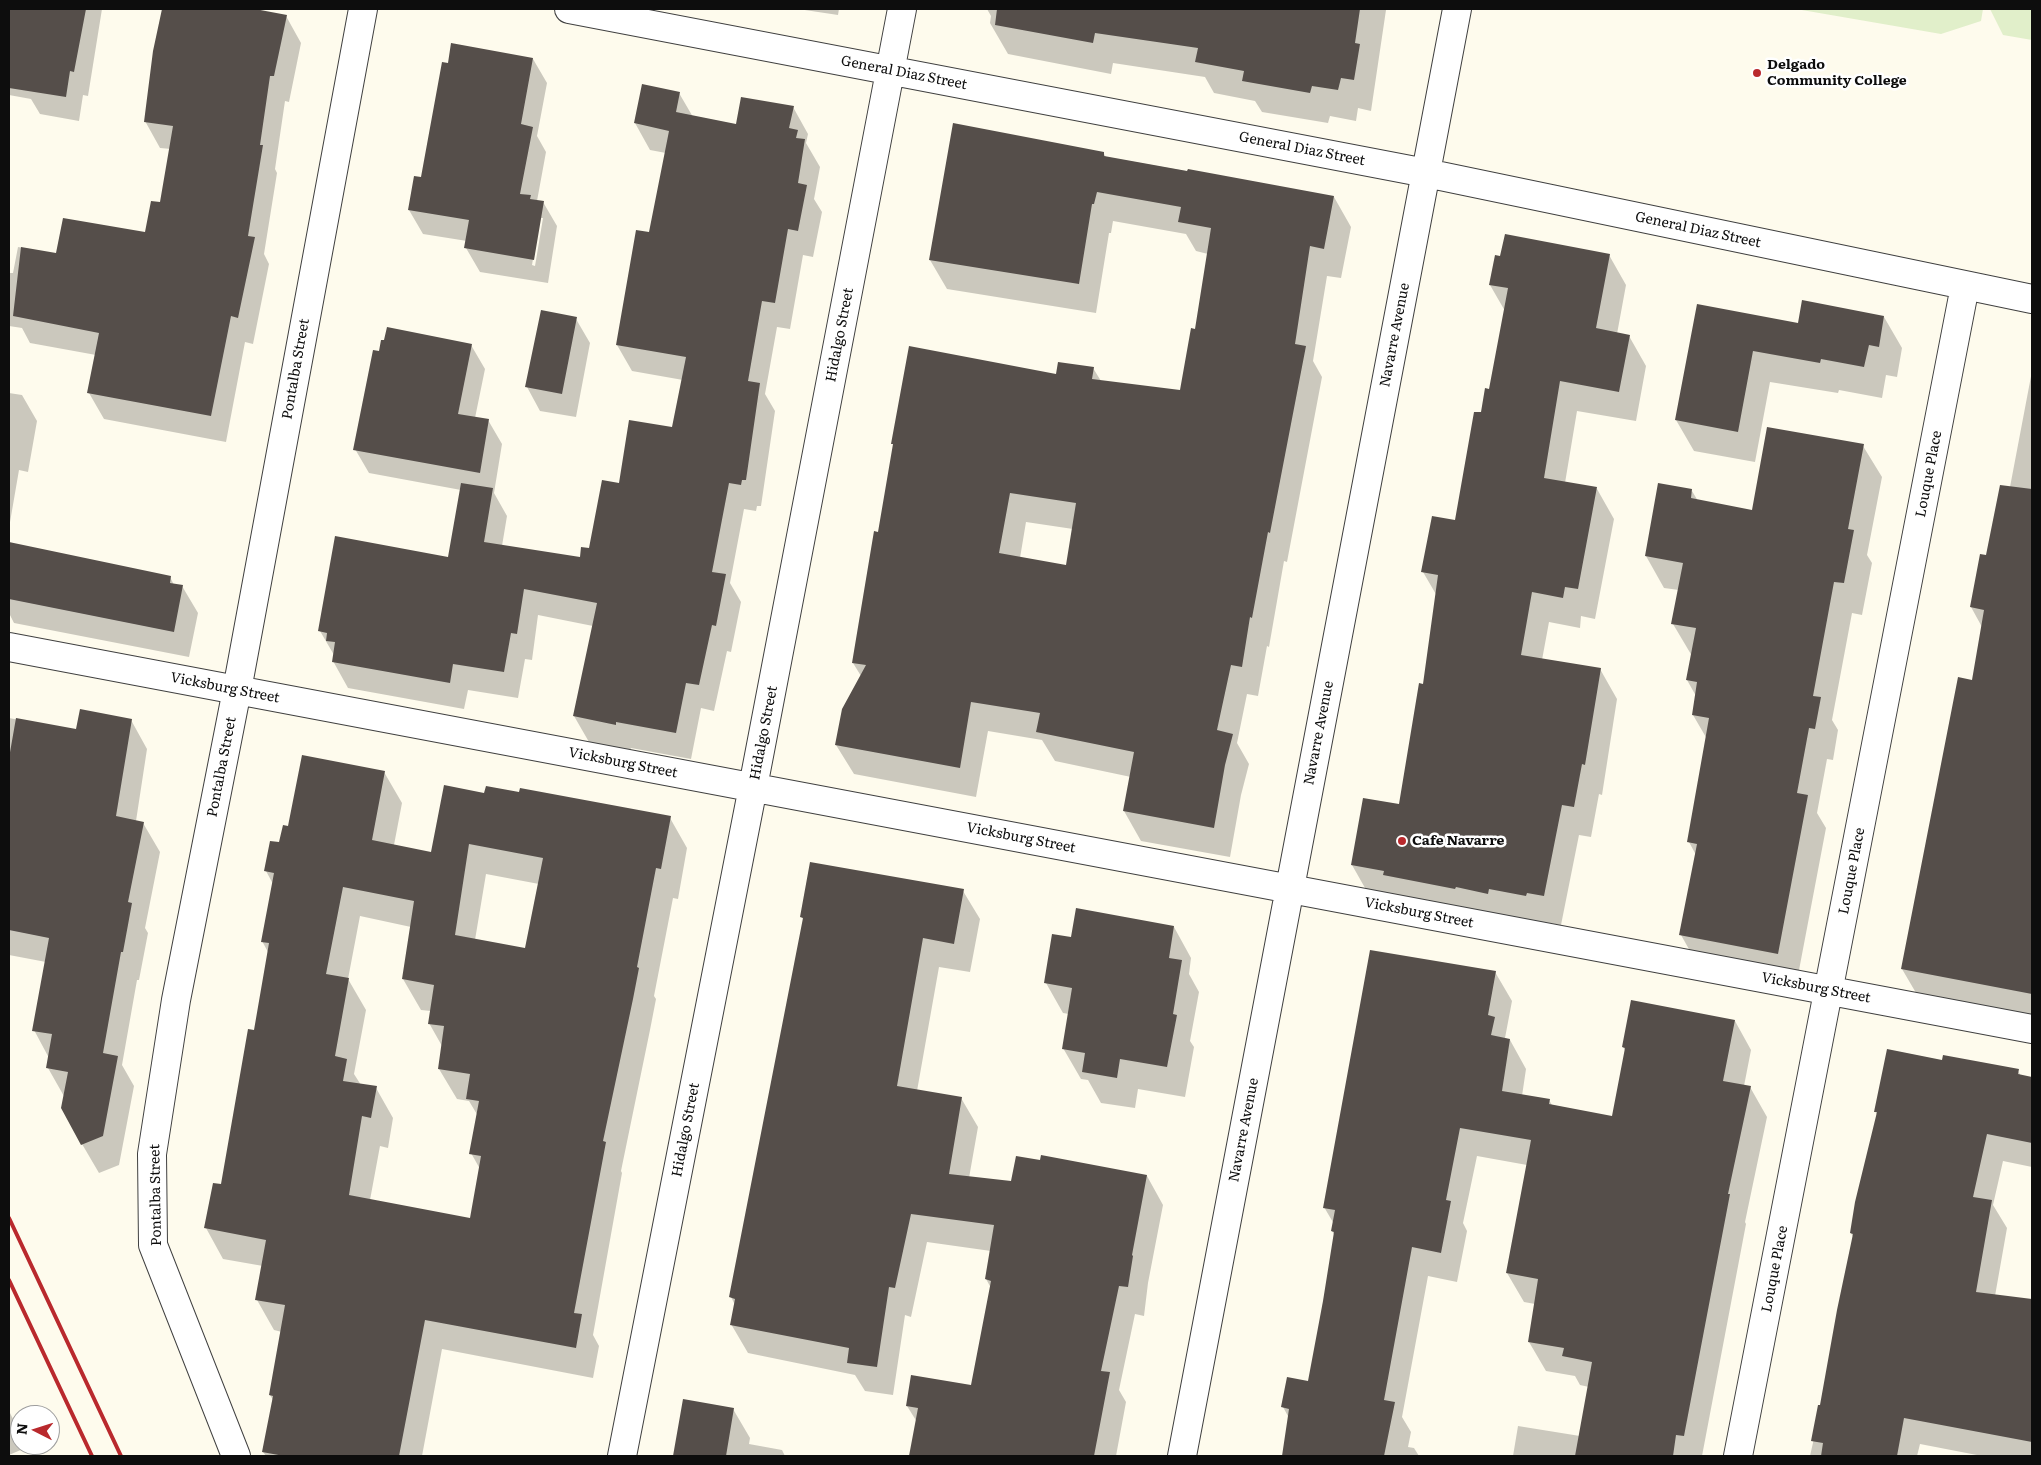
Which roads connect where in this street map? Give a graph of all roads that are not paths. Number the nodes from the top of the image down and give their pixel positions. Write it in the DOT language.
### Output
graph roads {
  1 [pos="363,9"];
  2 [pos="569,9"];
  3 [pos="902,9"];
  4 [pos="1457,9"];
  5 [pos="891,70"];
  6 [pos="1426,173"];
  7 [pos="1965,286"];
  8 [pos="2032,300"];
  9 [pos="9,647"];
  10 [pos="237,690"];
  11 [pos="753,787"];
  12 [pos="1290,888"];
  13 [pos="1829,990"];
  14 [pos="2032,1029"];
  15 [pos="236,1456"];
  16 [pos="622,1456"];
  17 [pos="1182,1456"];
  18 [pos="1738,1456"];
  1 -- 10 [label="street, Pontalba Street"];
  2 -- 5 [label="street, General Diaz Street"];
  3 -- 5 [label="street, Hidalgo Street"];
  4 -- 6 [label="street, Navarre Avenue"];
  5 -- 6 [label="street, General Diaz Street"];
  5 -- 11 [label="street, Hidalgo Street"];
  6 -- 7 [label="street, General Diaz Street"];
  6 -- 12 [label="street, Navarre Avenue"];
  7 -- 8 [label="street, General Diaz Street"];
  7 -- 13 [label="street, Louque Place"];
  9 -- 10 [label="street, Vicksburg Street"];
  10 -- 11 [label="street, Vicksburg Street"];
  10 -- 15 [label="street, Pontalba Street"];
  11 -- 12 [label="street, Vicksburg Street"];
  11 -- 16 [label="street, Hidalgo Street"];
  12 -- 13 [label="street, Vicksburg Street"];
  12 -- 17 [label="street, Navarre Avenue"];
  13 -- 14 [label="street, Vicksburg Street"];
  13 -- 18 [label="street, Louque Place"];
}
